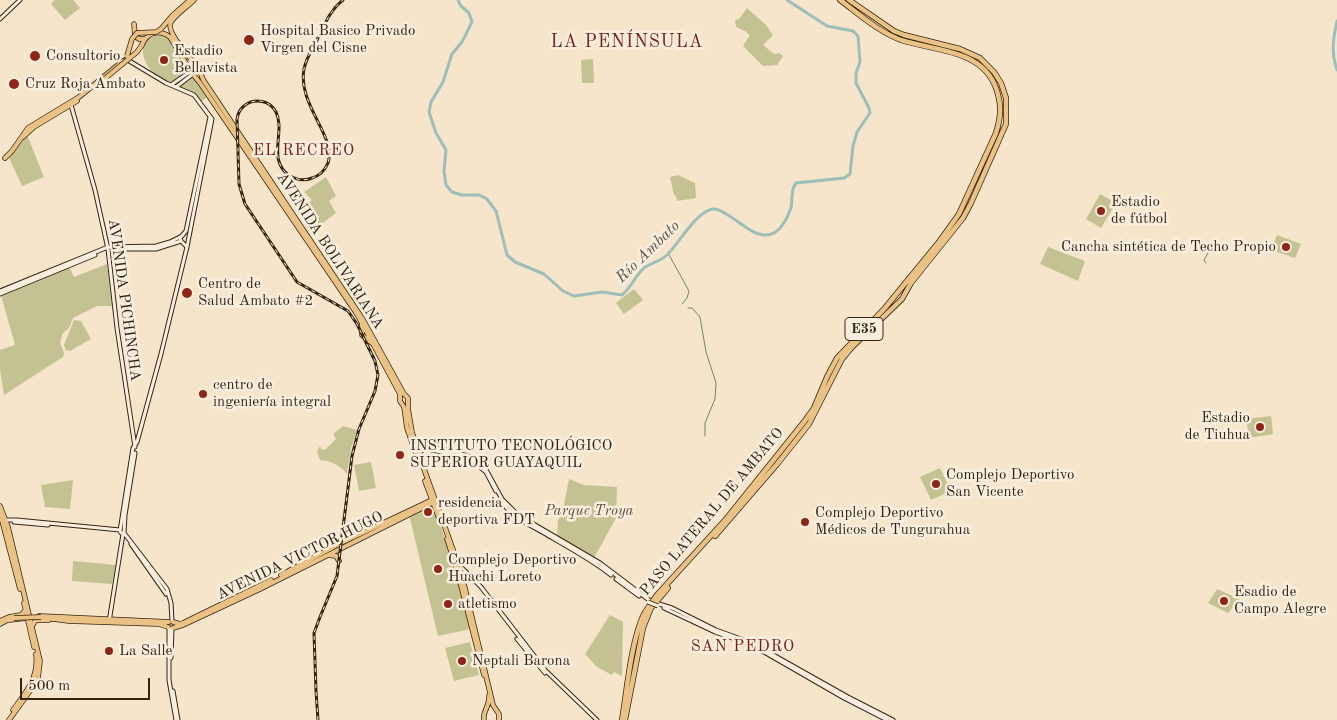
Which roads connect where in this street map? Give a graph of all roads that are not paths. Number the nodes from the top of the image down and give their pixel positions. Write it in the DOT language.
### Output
graph roads {
  1 [pos="19,0"];
  2 [pos="190,0"];
  3 [pos="194,0"];
  4 [pos="840,0"];
  5 [pos="849,0"];
  6 [pos="183,8"];
  7 [pos="0,18"];
  8 [pos="134,24"];
  9 [pos="169,35"];
  10 [pos="144,39"];
  11 [pos="127,58"];
  12 [pos="196,66"];
  13 [pos="200,71"];
  14 [pos="193,73"];
  15 [pos="171,86"];
  16 [pos="176,87"];
  17 [pos="70,103"];
  18 [pos="208,135"];
  19 [pos="2,159"];
  20 [pos="183,236"];
  21 [pos="188,239"];
  22 [pos="182,242"];
  23 [pos="187,247"];
  24 [pos="108,248"];
  25 [pos="0,292"];
  26 [pos="403,397"];
  27 [pos="408,402"];
  28 [pos="402,404"];
  29 [pos="133,435"];
  30 [pos="138,435"];
  31 [pos="414,445"];
  32 [pos="134,446"];
  33 [pos="424,447"];
  34 [pos="418,454"];
  35 [pos="434,501"];
  36 [pos="0,506"];
  37 [pos="0,513"];
  38 [pos="5,521"];
  39 [pos="122,531"];
  40 [pos="123,540"];
  41 [pos="328,555"];
  42 [pos="340,561"];
  43 [pos="459,565"];
  44 [pos="463,578"];
  45 [pos="649,601"];
  46 [pos="27,610"];
  47 [pos="25,618"];
  48 [pos="40,618"];
  49 [pos="51,618"];
  50 [pos="11,619"];
  51 [pos="1,621"];
  52 [pos="109,621"];
  53 [pos="171,625"];
  54 [pos="31,627"];
  55 [pos="494,709"];
  56 [pos="487,710"];
  57 [pos="872,711"];
  58 [pos="7,720"];
  59 [pos="177,720"];
  60 [pos="484,720"];
  61 [pos="499,720"];
  62 [pos="595,720"];
  63 [pos="623,720"];
  64 [pos="888,720"];
  65 [pos="893,720"];
  1 -- 7 [label="main road"];
  2 -- 6 [label="main road"];
  3 -- 6 [label="main road"];
  4 -- 63 [label="highway, PASO LATERAL DE AMBATO / E35"];
  5 -- 63 [label="highway, PASO LATERAL DE AMBATO / E35"];
  6 -- 9 [label="main road"];
  6 -- 11 [label="main road, bridge"];
  8 -- 10 [label="main road"];
  9 -- 10 [label="main road"];
  9 -- 12 [label="main road, AVENIDA BOLIVARIANA"];
  9 -- 14 [label="main road, AVENIDA BOLIVARIANA"];
  10 -- 17 [label="main road, bridge"];
  11 -- 15 [label="main road"];
  11 -- 17 [label="main road"];
  12 -- 13 [label="main road, AVENIDA BOLIVARIANA"];
  12 -- 14 [label="main road"];
  13 -- 14 [label="main road"];
  13 -- 26 [label="main road, AVENIDA BOLIVARIANA"];
  14 -- 15 [label="main road"];
  14 -- 16 [label="main road"];
  14 -- 26 [label="main road, AVENIDA BOLIVARIANA"];
  15 -- 16 [label="main road"];
  16 -- 18 [label="main road"];
  17 -- 19 [label="main road"];
  17 -- 24 [label="main road, AVENIDA PICHINCHA"];
  18 -- 20 [label="main road"];
  18 -- 21 [label="main road"];
  20 -- 21 [label="main road"];
  20 -- 22 [label="main road"];
  20 -- 24 [label="main road"];
  21 -- 22 [label="main road"];
  21 -- 23 [label="main road"];
  22 -- 23 [label="main road"];
  22 -- 24 [label="main road"];
  23 -- 30 [label="main road"];
  24 -- 25 [label="main road"];
  24 -- 29 [label="main road, AVENIDA PICHINCHA"];
  26 -- 27 [label="main road"];
  26 -- 28 [label="main road"];
  27 -- 28 [label="main road"];
  27 -- 31 [label="main road"];
  28 -- 31 [label="main road"];
  29 -- 30 [label="main road"];
  29 -- 32 [label="main road, AVENIDA PICHINCHA"];
  30 -- 32 [label="main road"];
  31 -- 33 [label="main road"];
  31 -- 34 [label="main road"];
  31 -- 35 [label="main road"];
  31 -- 45 [label="main road"];
  32 -- 39 [label="main road"];
  32 -- 39 [label="main road"];
  33 -- 34 [label="main road"];
  33 -- 45 [label="main road"];
  34 -- 35 [label="main road"];
  35 -- 41 [label="main road, AVENIDA VICTOR HUGO"];
  35 -- 43 [label="main road"];
  35 -- 53 [label="main road, AVENIDA VICTOR HUGO"];
  35 -- 56 [label="main road"];
  36 -- 38 [label="main road"];
  37 -- 38 [label="main road"];
  38 -- 39 [label="main road"];
  38 -- 39 [label="main road"];
  38 -- 46 [label="main road"];
  39 -- 40 [label="main road"];
  39 -- 40 [label="main road"];
  39 -- 53 [label="main road"];
  40 -- 52 [label="main road"];
  40 -- 53 [label="main road"];
  41 -- 42 [label="main road"];
  41 -- 53 [label="main road, AVENIDA VICTOR HUGO"];
  43 -- 44 [label="main road"];
  43 -- 62 [label="main road"];
  44 -- 55 [label="main road"];
  44 -- 62 [label="main road"];
  45 -- 57 [label="main road, bridge"];
  46 -- 47 [label="main road"];
  46 -- 47 [label="main road"];
  46 -- 48 [label="main road"];
  47 -- 48 [label="main road, AVENIDA VICTOR HUGO"];
  47 -- 50 [label="main road, AVENIDA VICTOR HUGO"];
  47 -- 51 [label="main road, AVENIDA VICTOR HUGO"];
  47 -- 54 [label="main road"];
  47 -- 54 [label="main road"];
  48 -- 49 [label="main road, AVENIDA VICTOR HUGO"];
  48 -- 49 [label="main road, AVENIDA VICTOR HUGO"];
  48 -- 50 [label="main road, AVENIDA VICTOR HUGO, bridge"];
  48 -- 54 [label="main road"];
  49 -- 52 [label="main road, AVENIDA VICTOR HUGO"];
  50 -- 51 [label="main road, AVENIDA VICTOR HUGO"];
  52 -- 53 [label="main road, AVENIDA VICTOR HUGO"];
  53 -- 59 [label="main road"];
  54 -- 58 [label="main road"];
  55 -- 56 [label="main road"];
  55 -- 61 [label="main road"];
  56 -- 60 [label="main road"];
  57 -- 64 [label="main road"];
  57 -- 65 [label="main road"];
}
